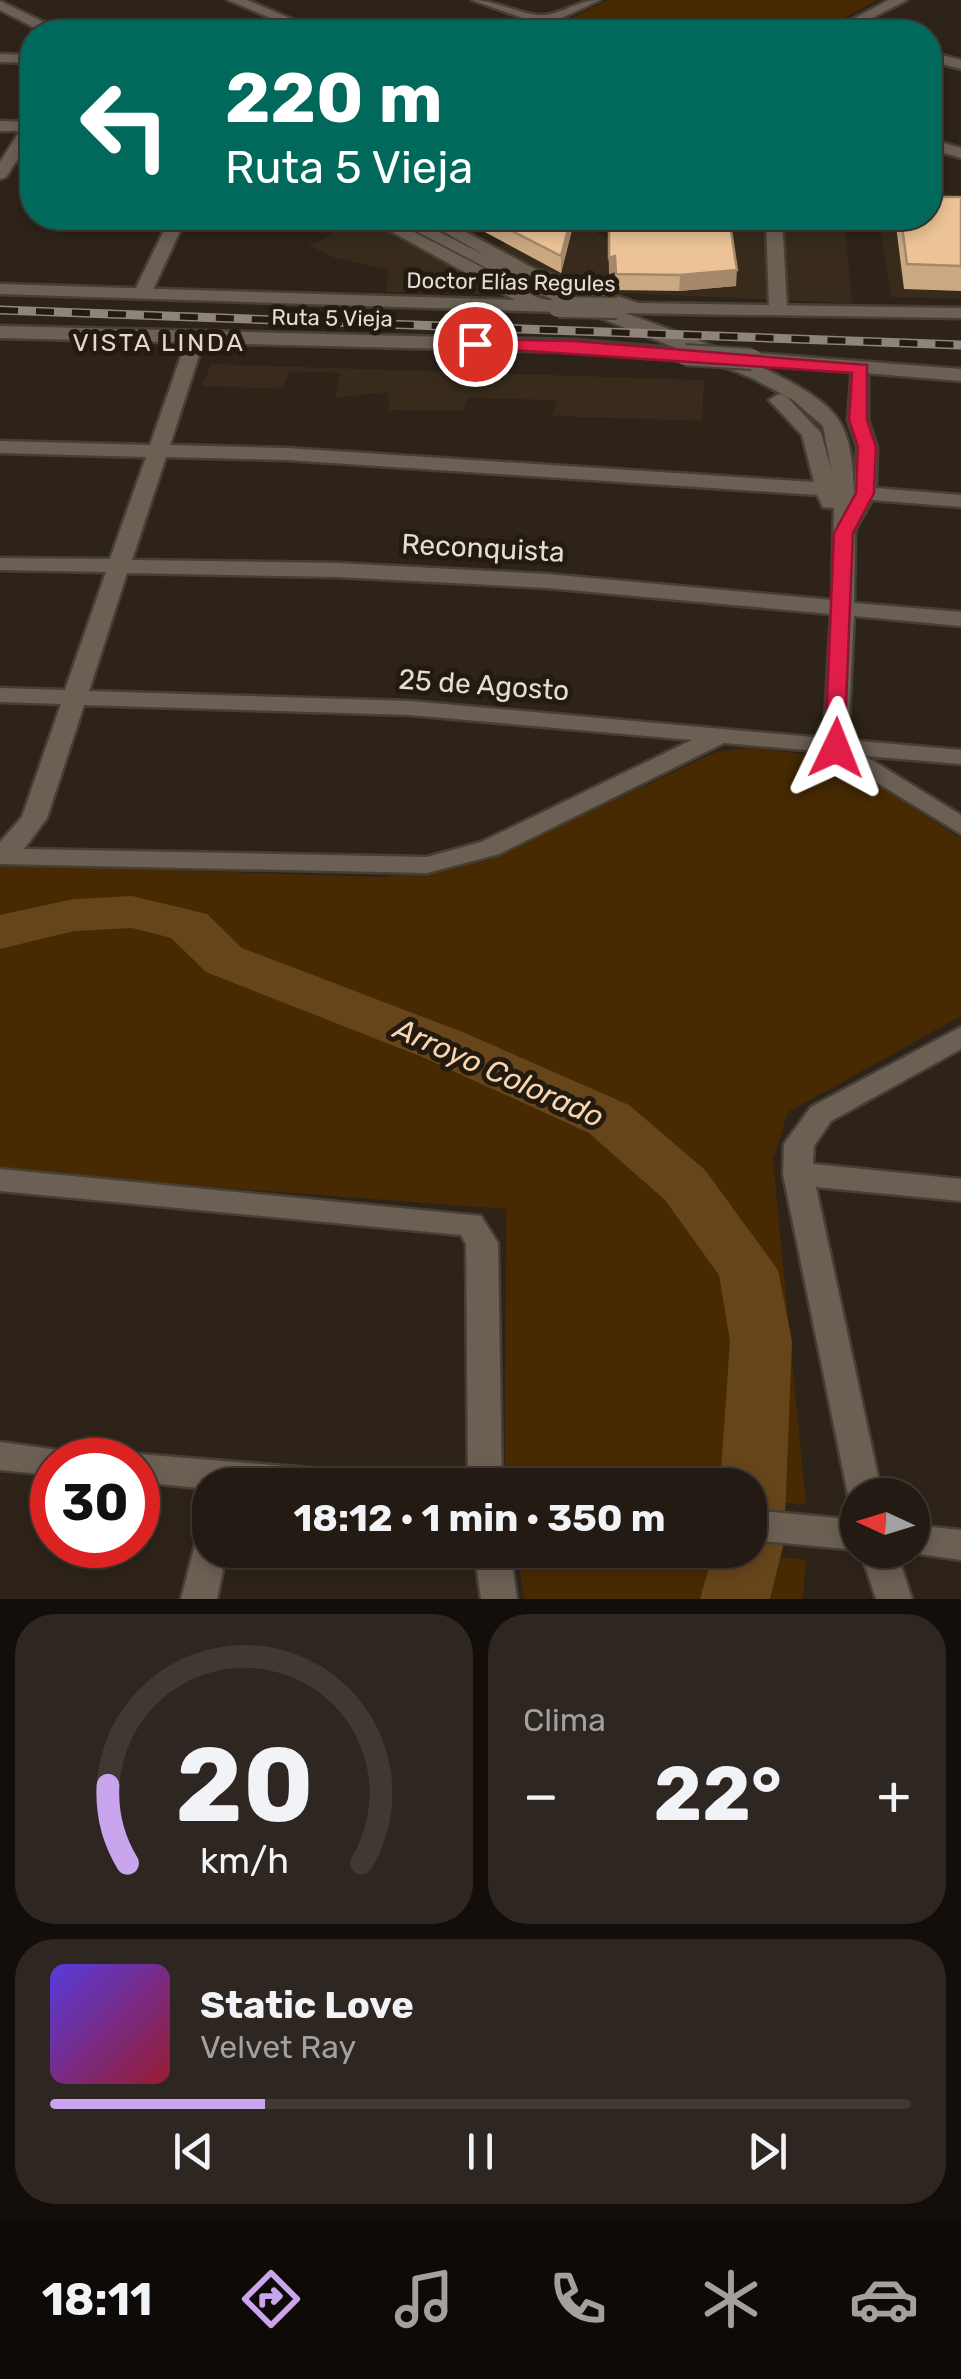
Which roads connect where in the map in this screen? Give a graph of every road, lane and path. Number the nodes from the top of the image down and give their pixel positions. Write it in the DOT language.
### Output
graph roads {
  1 [pos="235,0"];
  2 [pos="479,0"];
  3 [pos="593,0"];
  4 [pos="900,0"];
  5 [pos="0,5"];
  6 [pos="29,20"];
  7 [pos="285,20"];
  8 [pos="542,20"];
  9 [pos="552,20"];
  10 [pos="863,20"];
  11 [pos="20,144"];
  12 [pos="0,174"];
  13 [pos="172,230"];
  14 [pos="398,230"];
  15 [pos="422,230"];
  16 [pos="450,230"];
  17 [pos="775,230"];
  18 [pos="0,288"];
  19 [pos="142,294"];
  20 [pos="532,306"];
  21 [pos="626,307"];
  22 [pos="778,307"];
  23 [pos="961,313"];
  24 [pos="0,332"];
  25 [pos="196,337"];
  26 [pos="660,344"];
  27 [pos="861,368"];
  28 [pos="961,375"];
  29 [pos="0,448"];
  30 [pos="155,451"];
  31 [pos="824,490"];
  32 [pos="865,493"];
  33 [pos="961,501"];
  34 [pos="843,533"];
  35 [pos="0,564"];
  36 [pos="117,566"];
  37 [pos="841,608"];
  38 [pos="961,619"];
  39 [pos="0,695"];
  40 [pos="74,699"];
  41 [pos="722,735"];
  42 [pos="836,748"];
  43 [pos="961,757"];
  44 [pos="961,826"];
  45 [pos="0,855"];
  46 [pos="961,1037"];
  47 [pos="798,1174"];
  48 [pos="0,1180"];
  49 [pos="961,1190"];
  50 [pos="0,1456"];
  51 [pos="30,1459"];
  52 [pos="485,1468"];
  53 [pos="160,1471"];
  54 [pos="192,1476"];
  55 [pos="862,1478"];
  56 [pos="767,1527"];
  57 [pos="840,1533"];
  58 [pos="930,1541"];
  59 [pos="961,1544"];
  60 [pos="206,1568"];
  61 [pos="495,1568"];
  62 [pos="884,1568"];
  63 [pos="199,1599"];
  64 [pos="500,1599"];
  65 [pos="894,1599"];
  1 -- 7 [label="street"];
  2 -- 8 [label="street"];
  3 -- 9 [label="street"];
  4 -- 10 [label="street"];
  5 -- 6 [label="street"];
  11 -- 12 [label="street"];
  13 -- 19 [label="street"];
  14 -- 20 [label="street"];
  15 -- 26 [label="street"];
  16 -- 21 [label="street"];
  17 -- 22 [label="street"];
  18 -- 19 [label="street, Doctor Elías Regules"];
  19 -- 20 [label="street, Doctor Elías Regules"];
  20 -- 21 [label="street, Doctor Elías Regules, bridge"];
  21 -- 22 [label="street, Doctor Elías Regules"];
  22 -- 23 [label="street, Doctor Elías Regules"];
  24 -- 25 [label="street, Ruta 5 Vieja"];
  25 -- 26 [label="street, Ruta 5 Vieja"];
  25 -- 30 [label="street"];
  26 -- 27 [label="street, Ruta 5 Vieja, bridge"];
  26 -- 31 [label="street"];
  26 -- 34 [label="street"];
  27 -- 28 [label="street, Ruta 5 Vieja"];
  27 -- 32 [label="street"];
  29 -- 30 [label="street"];
  30 -- 31 [label="street"];
  30 -- 36 [label="street"];
  31 -- 34 [label="street"];
  32 -- 33 [label="street"];
  32 -- 34 [label="street"];
  34 -- 37 [label="street"];
  35 -- 36 [label="street, Reconquista"];
  36 -- 37 [label="street, Reconquista"];
  36 -- 40 [label="street"];
  37 -- 38 [label="street, Reconquista"];
  37 -- 42 [label="street"];
  39 -- 40 [label="street, 25 de Agosto"];
  40 -- 41 [label="street, 25 de Agosto"];
  40 -- 45 [label="street"];
  41 -- 42 [label="street, 25 de Agosto"];
  41 -- 45 [label="street"];
  42 -- 43 [label="street, 25 de Agosto"];
  42 -- 44 [label="street"];
  46 -- 47 [label="street"];
  47 -- 49 [label="street"];
  47 -- 55 [label="street"];
  48 -- 52 [label="street"];
  50 -- 51 [label="street"];
  53 -- 54 [label="street"];
  56 -- 57 [label="street"];
  58 -- 59 [label="street"];
  60 -- 63 [label="street"];
  61 -- 64 [label="street"];
  62 -- 65 [label="street"];
}
